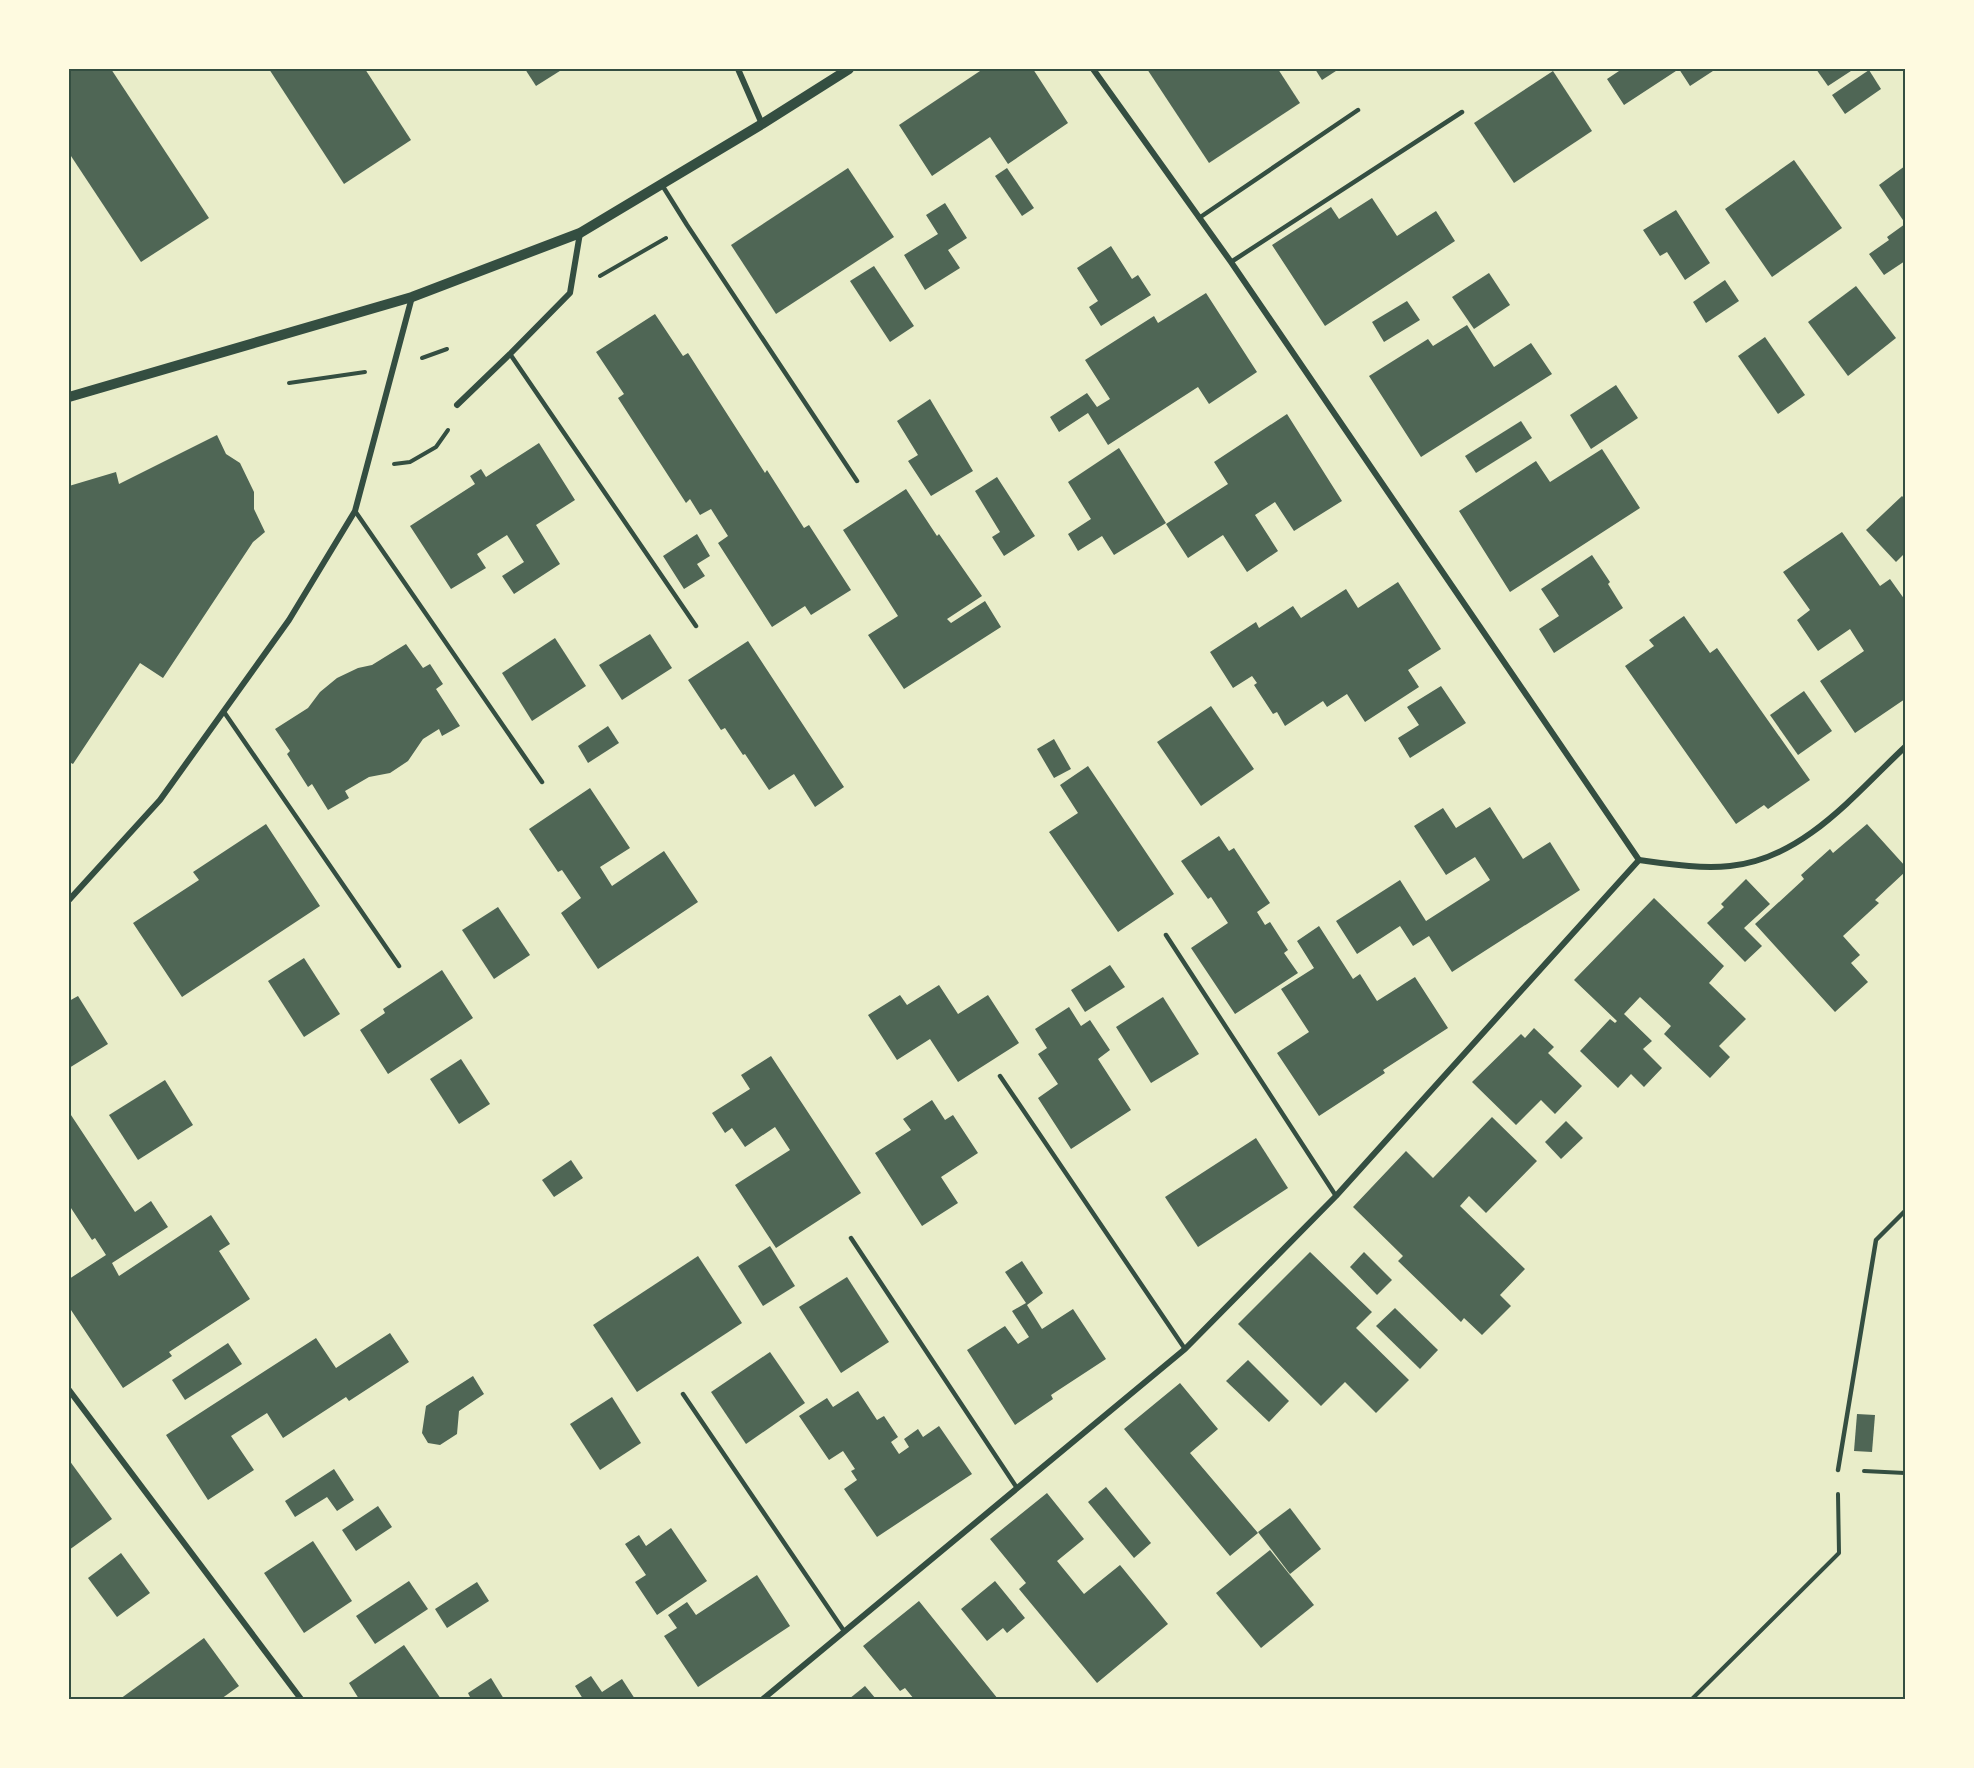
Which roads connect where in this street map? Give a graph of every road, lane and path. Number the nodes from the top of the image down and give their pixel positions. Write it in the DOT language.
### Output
graph roads {
  1 [pos="738,69"];
  2 [pos="849,69"];
  3 [pos="1093,69"];
  4 [pos="1358,110"];
  5 [pos="1462,112"];
  6 [pos="762,124"];
  7 [pos="662,185"];
  8 [pos="1199,218"];
  9 [pos="580,233"];
  10 [pos="1231,262"];
  11 [pos="412,297"];
  12 [pos="510,354"];
  13 [pos="69,397"];
  14 [pos="457,405"];
  15 [pos="366,469"];
  16 [pos="857,481"];
  17 [pos="355,511"];
  18 [pos="696,626"];
  19 [pos="224,712"];
  20 [pos="1905,747"];
  21 [pos="542,782"];
  22 [pos="1639,860"];
  23 [pos="69,900"];
  24 [pos="1166,935"];
  25 [pos="399,966"];
  26 [pos="1000,1076"];
  27 [pos="1336,1196"];
  28 [pos="1905,1210"];
  29 [pos="851,1238"];
  30 [pos="1185,1349"];
  31 [pos="69,1390"];
  32 [pos="683,1394"];
  33 [pos="1838,1470"];
  34 [pos="1905,1473"];
  35 [pos="1017,1488"];
  36 [pos="844,1631"];
  37 [pos="301,1699"];
  38 [pos="763,1699"];
  39 [pos="1692,1699"];
  1 -- 6 [label="street"];
  2 -- 6 [label="street"];
  3 -- 8 [label="street"];
  4 -- 8 [label="lane"];
  5 -- 10 [label="lane"];
  6 -- 7 [label="street"];
  7 -- 9 [label="street"];
  7 -- 16 [label="lane"];
  8 -- 10 [label="street"];
  9 -- 11 [label="street"];
  9 -- 12 [label="street"];
  10 -- 22 [label="street"];
  11 -- 13 [label="street"];
  11 -- 15 [label="street"];
  12 -- 14 [label="street"];
  12 -- 18 [label="lane"];
  14 -- 15 [label="path"];
  15 -- 17 [label="street"];
  17 -- 19 [label="street"];
  17 -- 21 [label="lane"];
  19 -- 23 [label="street"];
  19 -- 25 [label="lane"];
  20 -- 22 [label="street"];
  22 -- 27 [label="street"];
  24 -- 27 [label="lane"];
  26 -- 30 [label="lane"];
  27 -- 30 [label="street"];
  28 -- 33 [label="lane"];
  29 -- 35 [label="lane"];
  30 -- 35 [label="street"];
  31 -- 37 [label="street"];
  32 -- 36 [label="lane"];
  33 -- 34 [label="path"];
  33 -- 39 [label="path"];
  35 -- 36 [label="street"];
  36 -- 38 [label="street"];
}
